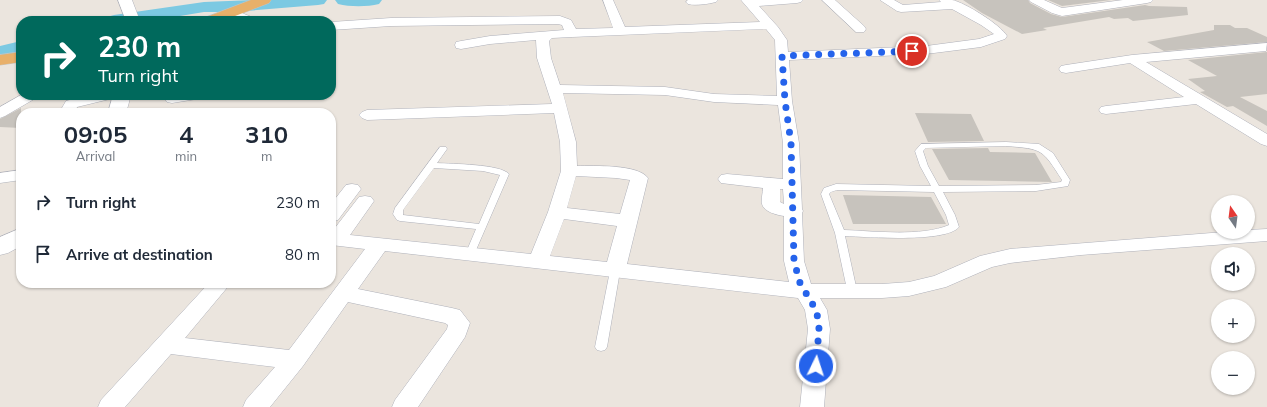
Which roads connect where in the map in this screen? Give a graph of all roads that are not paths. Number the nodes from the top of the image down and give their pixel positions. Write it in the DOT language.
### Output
graph roads {
  1 [pos="264,0"];
  2 [pos="272,0"];
  3 [pos="712,0"];
  4 [pos="797,0"];
  5 [pos="828,0"];
  6 [pos="886,0"];
  7 [pos="1035,0"];
  8 [pos="1147,0"];
  9 [pos="608,1"];
  10 [pos="692,2"];
  11 [pos="749,2"];
  12 [pos="949,2"];
  13 [pos="245,14"];
  14 [pos="235,16"];
  15 [pos="770,25"];
  16 [pos="336,26"];
  17 [pos="860,29"];
  18 [pos="620,30"];
  19 [pos="572,33"];
  20 [pos="548,35"];
  21 [pos="461,45"];
  22 [pos="1266,47"];
  23 [pos="782,56"];
  24 [pos="16,58"];
  25 [pos="1132,59"];
  26 [pos="0,60"];
  27 [pos="16,61"];
  28 [pos="0,64"];
  29 [pos="1066,69"];
  30 [pos="784,88"];
  31 [pos="555,89"];
  32 [pos="1200,99"];
  33 [pos="22,100"];
  34 [pos="117,104"];
  35 [pos="69,108"];
  36 [pos="560,108"];
  37 [pos="1106,110"];
  38 [pos="0,112"];
  39 [pos="366,116"];
  40 [pos="1267,128"];
  41 [pos="1248,130"];
  42 [pos="1267,141"];
  43 [pos="443,149"];
  44 [pos="431,165"];
  45 [pos="569,171"];
  46 [pos="16,176"];
  47 [pos="0,178"];
  48 [pos="727,179"];
  49 [pos="772,183"];
  50 [pos="792,185"];
  51 [pos="936,190"];
  52 [pos="336,211"];
  53 [pos="557,212"];
  54 [pos="794,212"];
  55 [pos="627,220"];
  56 [pos="482,227"];
  57 [pos="840,233"];
  58 [pos="336,235"];
  59 [pos="1267,235"];
  60 [pos="16,239"];
  61 [pos="336,239"];
  62 [pos="379,245"];
  63 [pos="0,247"];
  64 [pos="470,255"];
  65 [pos="538,262"];
  66 [pos="615,271"];
  67 [pos="217,288"];
  68 [pos="805,291"];
  69 [pos="852,291"];
  70 [pos="343,293"];
  71 [pos="166,345"];
  72 [pos="601,347"];
  73 [pos="295,360"];
  74 [pos="110,407"];
  75 [pos="255,407"];
  76 [pos="404,407"];
  77 [pos="812,407"];
  1 -- 13 [label="highway"];
  2 -- 13 [label="highway"];
  3 -- 10 [label="street"];
  4 -- 11 [label="street"];
  5 -- 17 [label="street"];
  6 -- 12 [label="street"];
  7 -- 8 [label="street"];
  9 -- 18 [label="street"];
  11 -- 15 [label="street"];
  12 -- 23 [label="street"];
  13 -- 14 [label="highway"];
  15 -- 18 [label="street"];
  15 -- 23 [label="street"];
  16 -- 19 [label="street"];
  18 -- 19 [label="street"];
  19 -- 20 [label="street"];
  20 -- 21 [label="street"];
  20 -- 31 [label="street"];
  22 -- 25 [label="street"];
  23 -- 30 [label="street"];
  24 -- 26 [label="highway"];
  25 -- 29 [label="street"];
  25 -- 32 [label="street"];
  27 -- 28 [label="highway"];
  30 -- 31 [label="street"];
  30 -- 50 [label="street"];
  31 -- 36 [label="street"];
  32 -- 37 [label="street"];
  32 -- 41 [label="street"];
  33 -- 38 [label="street"];
  34 -- 35 [label="street"];
  36 -- 39 [label="street"];
  36 -- 45 [label="street"];
  40 -- 41 [label="street"];
  41 -- 42 [label="street"];
  43 -- 44 [label="lane"];
  44 -- 56 [label="lane"];
  44 -- 56 [label="lane"];
  45 -- 53 [label="street"];
  45 -- 55 [label="street"];
  46 -- 47 [label="street"];
  48 -- 49 [label="street"];
  49 -- 50 [label="street"];
  49 -- 54 [label="street"];
  50 -- 54 [label="street"];
  51 -- 51 [label="lane"];
  51 -- 57 [label="lane"];
  51 -- 57 [label="lane"];
  52 -- 58 [label="street"];
  53 -- 55 [label="street"];
  53 -- 65 [label="street"];
  54 -- 68 [label="street"];
  55 -- 66 [label="street"];
  56 -- 64 [label="lane"];
  57 -- 69 [label="lane"];
  59 -- 69 [label="street"];
  60 -- 63 [label="street"];
  61 -- 62 [label="street"];
  62 -- 64 [label="street"];
  62 -- 70 [label="street"];
  64 -- 65 [label="street"];
  65 -- 66 [label="street"];
  66 -- 68 [label="street"];
  66 -- 72 [label="lane"];
  67 -- 71 [label="street"];
  68 -- 69 [label="street"];
  68 -- 77 [label="street"];
  70 -- 73 [label="street"];
  70 -- 76 [label="street"];
  71 -- 73 [label="street"];
  71 -- 74 [label="street"];
  73 -- 75 [label="street"];
}
